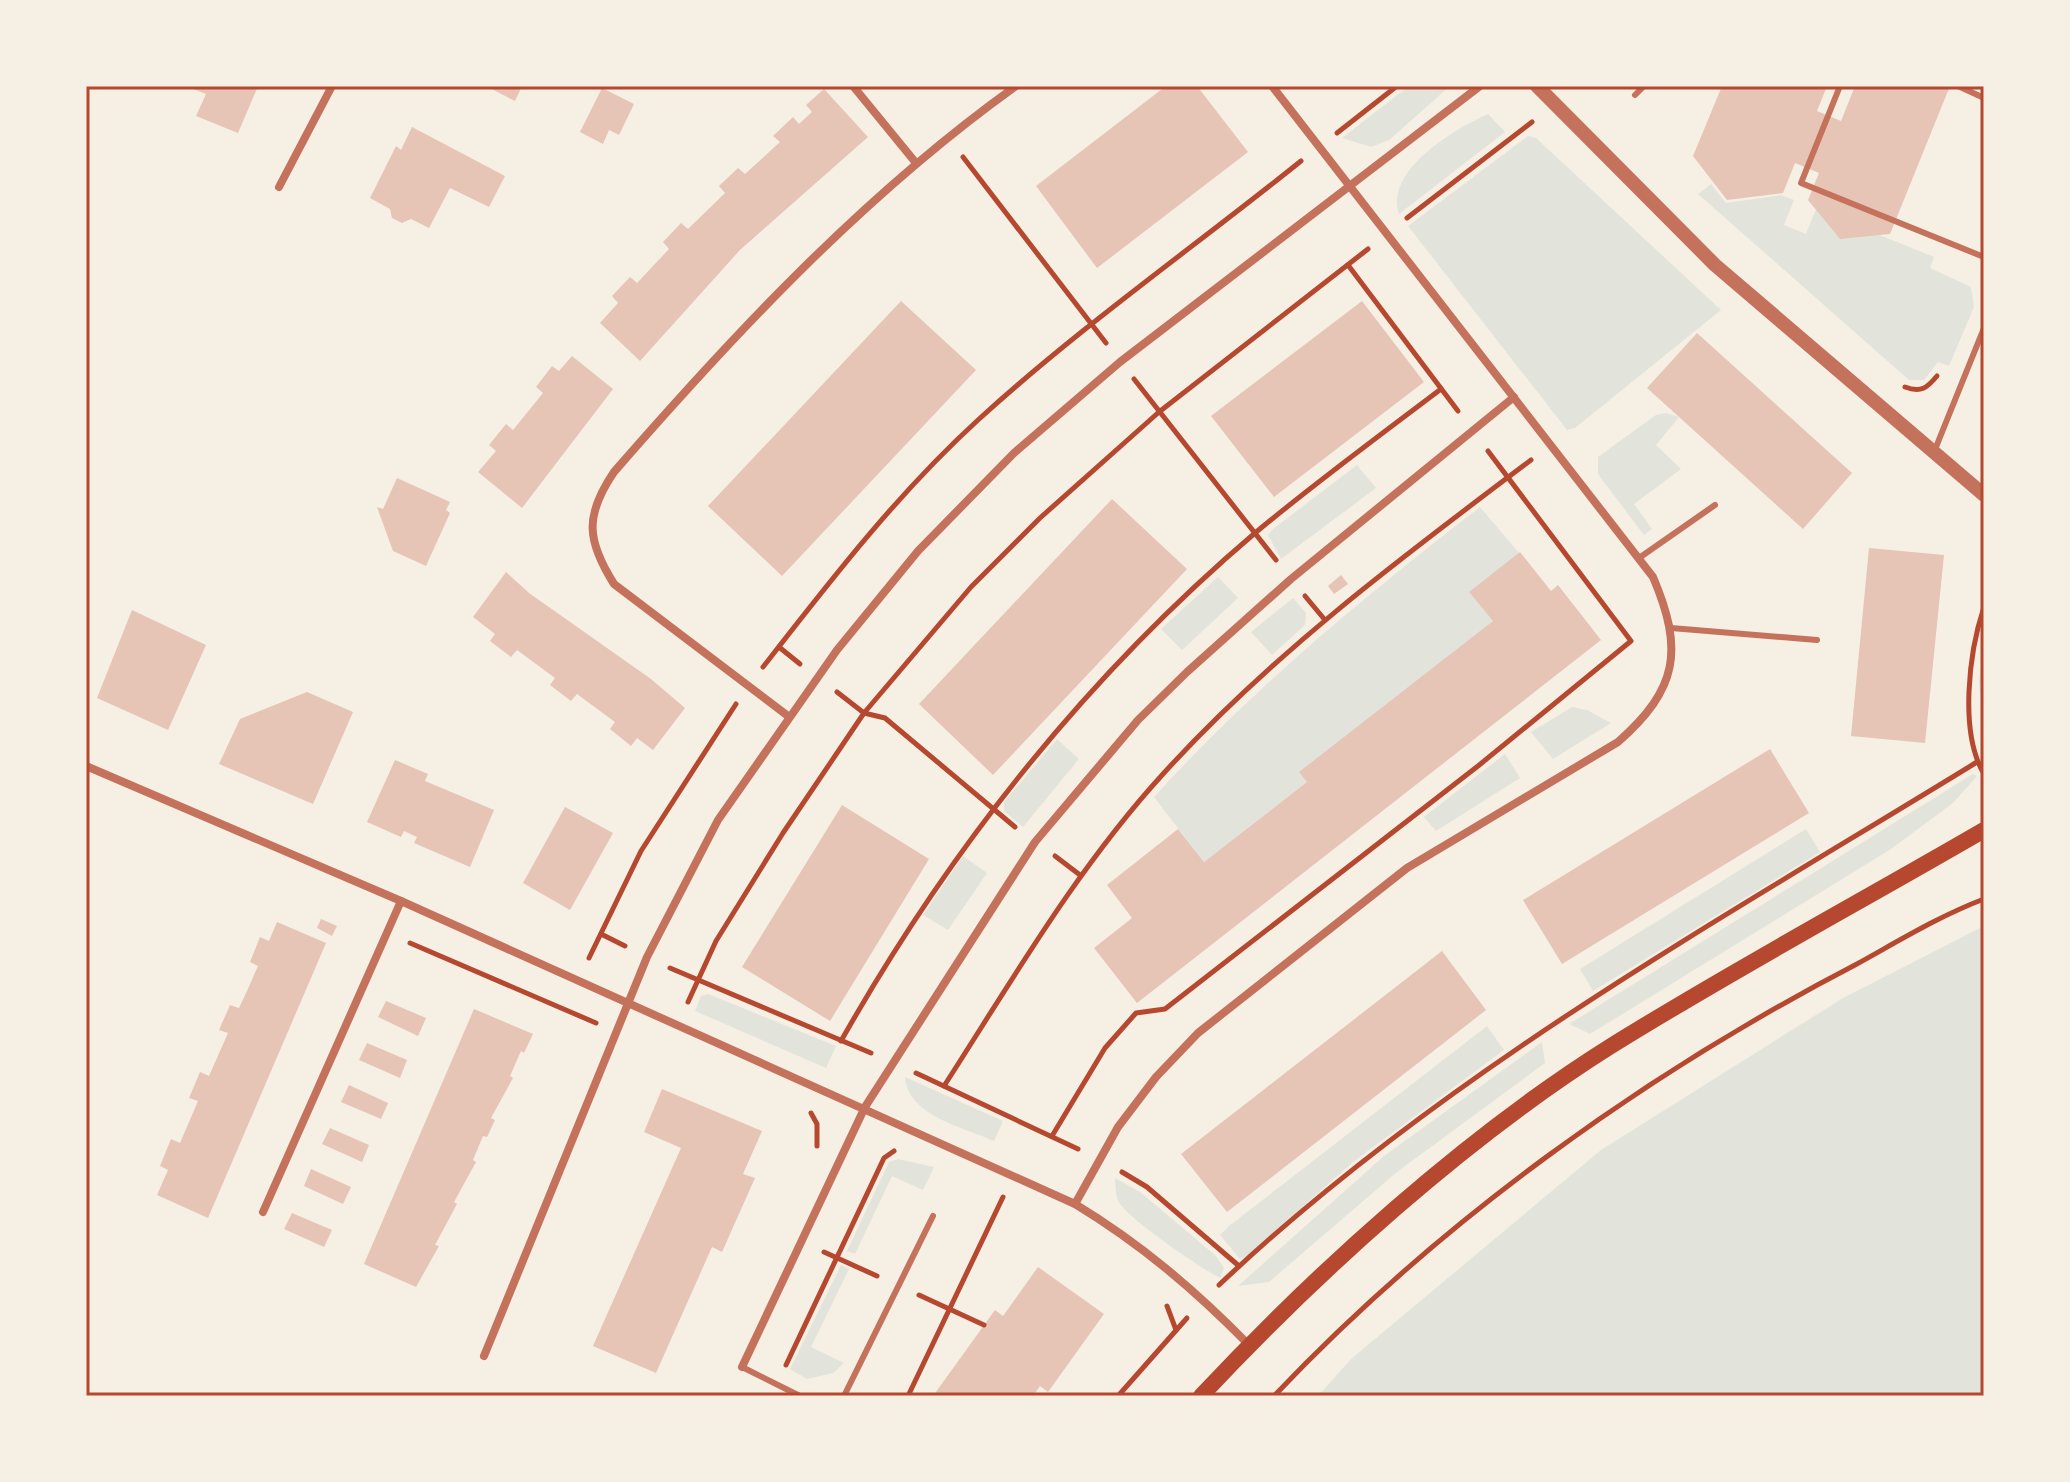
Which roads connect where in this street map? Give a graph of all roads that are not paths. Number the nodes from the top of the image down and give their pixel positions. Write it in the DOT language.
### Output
graph roads {
  1 [pos="332,86"];
  2 [pos="853,86"];
  3 [pos="1016,86"];
  4 [pos="1272,86"];
  5 [pos="1480,86"];
  6 [pos="1537,86"];
  7 [pos="1644,86"];
  8 [pos="1840,86"];
  9 [pos="1958,86"];
  10 [pos="1635,95"];
  11 [pos="1984,98"];
  12 [pos="916,163"];
  13 [pos="1350,186"];
  14 [pos="279,187"];
  15 [pos="1984,257"];
  16 [pos="1984,328"];
  17 [pos="1514,397"];
  18 [pos="1934,452"];
  19 [pos="1984,495"];
  20 [pos="1715,505"];
  21 [pos="1639,558"];
  22 [pos="1671,628"];
  23 [pos="1817,640"];
  24 [pos="788,716"];
  25 [pos="86,766"];
  26 [pos="1984,830"];
  27 [pos="401,901"];
  28 [pos="628,1002"];
  29 [pos="865,1107"];
  30 [pos="1075,1204"];
  31 [pos="263,1212"];
  32 [pos="933,1216"];
  33 [pos="1249,1345"];
  34 [pos="484,1356"];
  35 [pos="742,1367"];
  36 [pos="800,1396"];
  37 [pos="844,1396"];
  38 [pos="1201,1396"];
  1 -- 14 [label="street"];
  2 -- 12 [label="street"];
  3 -- 12 [label="street"];
  4 -- 13 [label="street"];
  5 -- 13 [label="street"];
  6 -- 18 [label="street"];
  7 -- 10 [label="lane"];
  8 -- 15 [label="lane"];
  9 -- 11 [label="lane"];
  12 -- 24 [label="street"];
  13 -- 17 [label="street"];
  13 -- 24 [label="street"];
  16 -- 18 [label="lane"];
  17 -- 21 [label="street"];
  17 -- 29 [label="street"];
  18 -- 19 [label="street"];
  20 -- 21 [label="lane"];
  21 -- 22 [label="street"];
  22 -- 23 [label="lane"];
  22 -- 30 [label="street"];
  24 -- 28 [label="street"];
  25 -- 27 [label="street"];
  26 -- 33 [label="main road"];
  27 -- 28 [label="street"];
  27 -- 31 [label="street"];
  28 -- 29 [label="street"];
  28 -- 34 [label="street"];
  29 -- 30 [label="street"];
  29 -- 35 [label="street"];
  30 -- 33 [label="street"];
  32 -- 37 [label="lane"];
  33 -- 38 [label="main road"];
  35 -- 36 [label="lane"];
}
